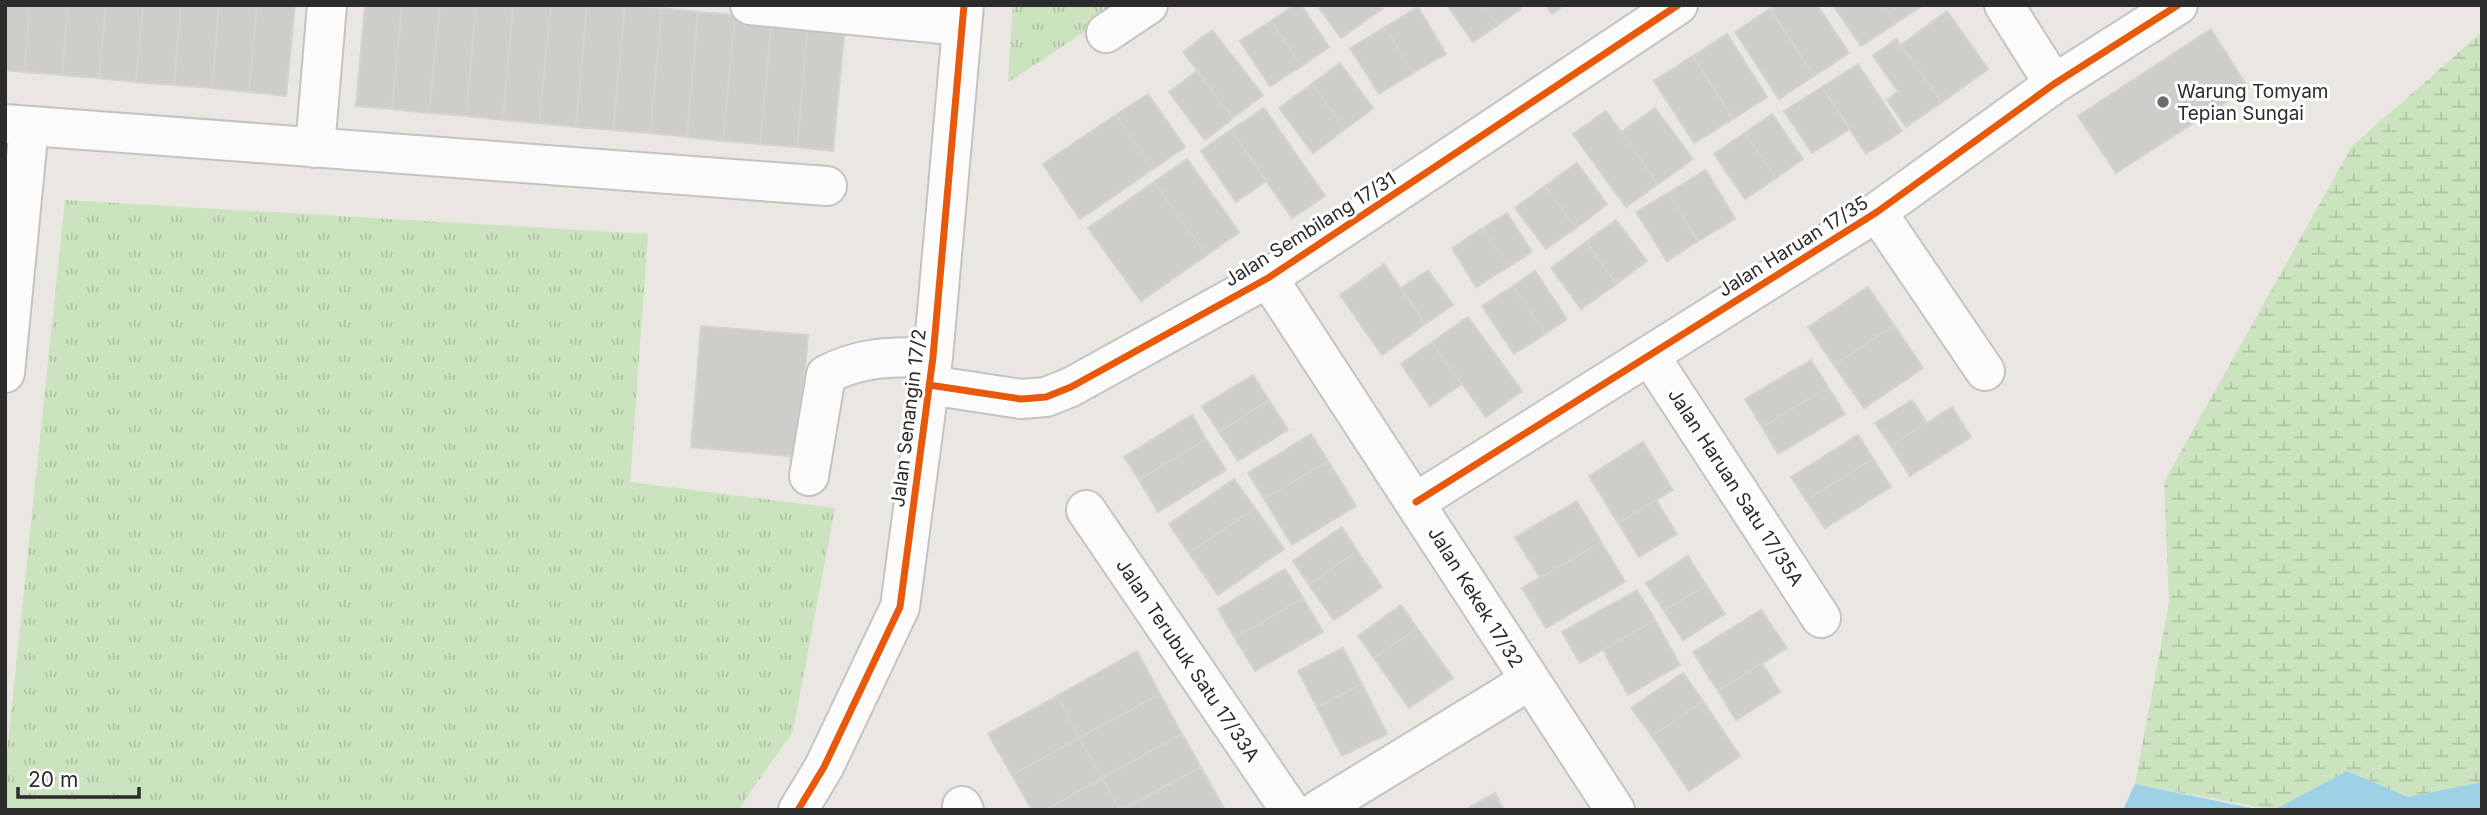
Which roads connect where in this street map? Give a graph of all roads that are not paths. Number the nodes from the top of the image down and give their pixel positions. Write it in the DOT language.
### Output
graph roads {
  1 [pos="327,5"];
  2 [pos="750,5"];
  3 [pos="1148,5"];
  4 [pos="1678,5"];
  5 [pos="2004,5"];
  6 [pos="2178,5"];
  7 [pos="963,15"];
  8 [pos="1106,33"];
  9 [pos="2054,84"];
  10 [pos="17,125"];
  11 [pos="315,148"];
  12 [pos="827,187"];
  13 [pos="1877,212"];
  14 [pos="1268,278"];
  15 [pos="1650,356"];
  16 [pos="931,371"];
  17 [pos="1985,372"];
  18 [pos="5,373"];
  19 [pos="809,476"];
  20 [pos="1416,502"];
  21 [pos="1086,510"];
  22 [pos="1821,618"];
  23 [pos="1530,681"];
  24 [pos="798,810"];
  25 [pos="1290,810"];
  26 [pos="1318,810"];
  27 [pos="1615,810"];
  1 -- 11 [label="street"];
  2 -- 7 [label="street"];
  3 -- 8 [label="street"];
  4 -- 14 [label="street, Jalan Sembilang 17/31"];
  5 -- 9 [label="street"];
  6 -- 9 [label="street, Jalan Haruan 17/35"];
  7 -- 16 [label="street, Jalan Senangin 17/2"];
  9 -- 13 [label="street, Jalan Haruan 17/35"];
  10 -- 11 [label="street"];
  10 -- 18 [label="street"];
  11 -- 12 [label="street"];
  13 -- 15 [label="street, Jalan Haruan 17/35"];
  13 -- 17 [label="street"];
  14 -- 16 [label="street, Jalan Sembilang 17/31"];
  14 -- 20 [label="street, Jalan Kekek 17/32"];
  15 -- 20 [label="street, Jalan Haruan 17/35"];
  15 -- 22 [label="street, Jalan Haruan Satu 17/35A"];
  16 -- 19 [label="street, Jalan Sembilang 17/31"];
  16 -- 24 [label="street, Jalan Senangin 17/2"];
  20 -- 23 [label="street, Jalan Kekek 17/32"];
  21 -- 25 [label="street, Jalan Terubuk Satu 17/33A"];
  23 -- 26 [label="street"];
  23 -- 27 [label="street, Jalan Kekek 17/32"];
}
